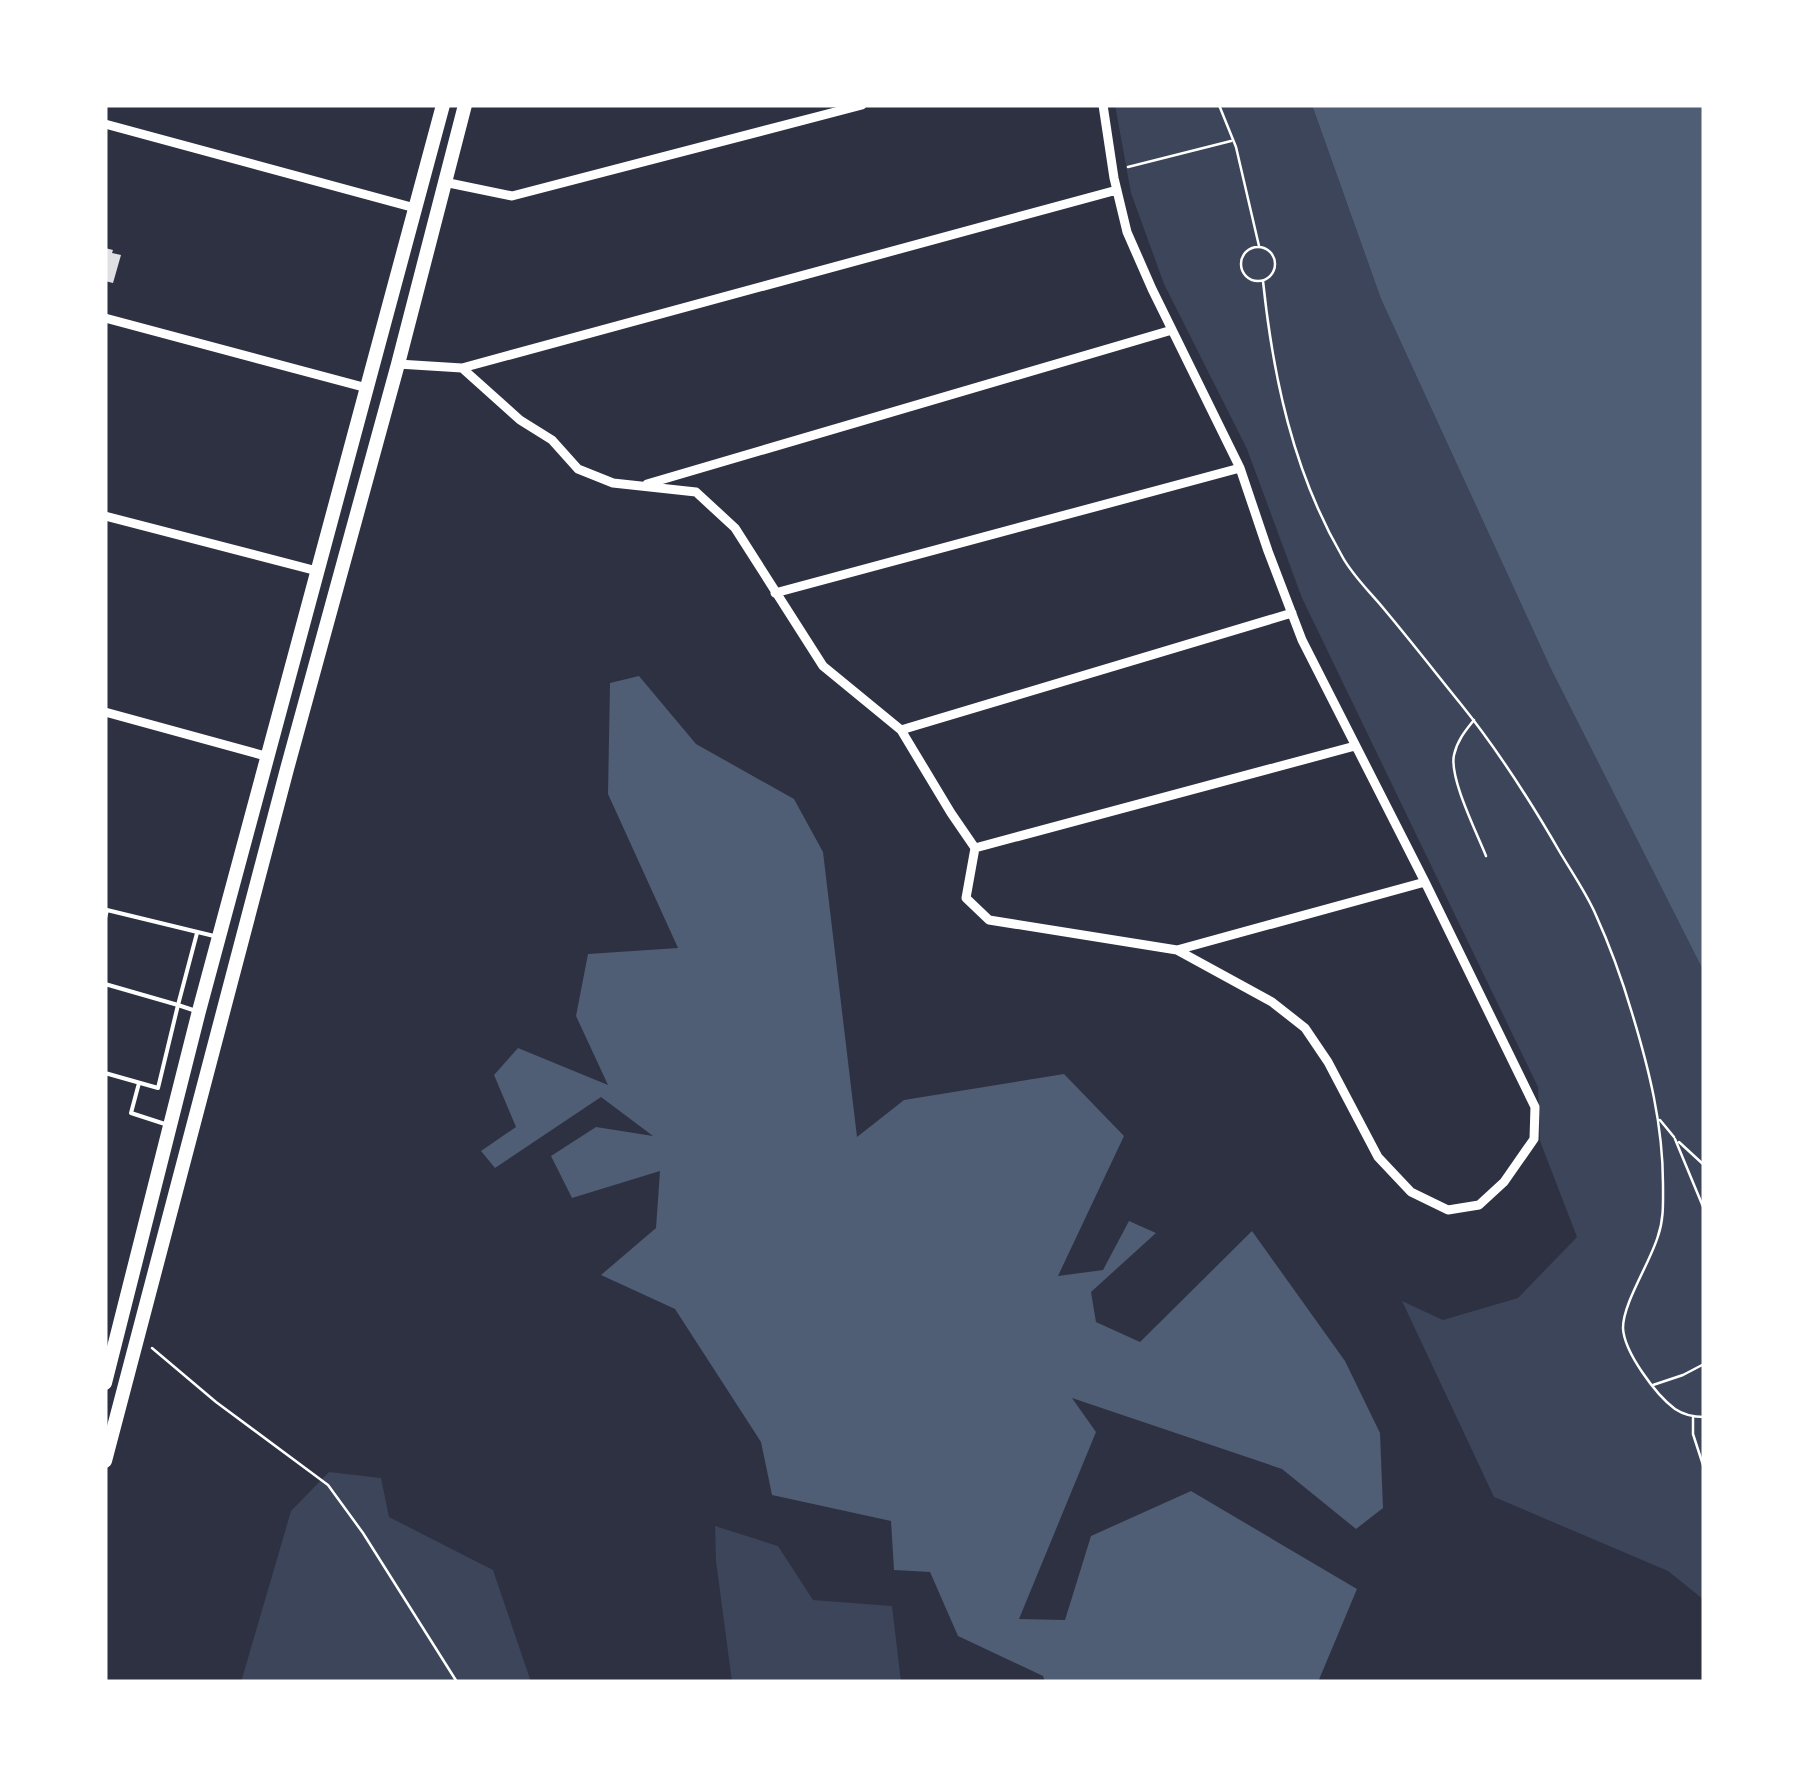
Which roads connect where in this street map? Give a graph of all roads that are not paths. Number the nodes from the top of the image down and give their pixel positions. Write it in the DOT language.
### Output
graph roads {
  1 [pos="442,105"];
  2 [pos="465,105"];
  3 [pos="862,105"];
  4 [pos="1103,105"];
  5 [pos="105,124"];
  6 [pos="444,182"];
  7 [pos="1117,190"];
  8 [pos="416,208"];
  9 [pos="105,318"];
  10 [pos="1172,330"];
  11 [pos="398,364"];
  12 [pos="462,368"];
  13 [pos="367,388"];
  14 [pos="1240,468"];
  15 [pos="643,486"];
  16 [pos="105,516"];
  17 [pos="317,571"];
  18 [pos="775,593"];
  19 [pos="1292,614"];
  20 [pos="105,712"];
  21 [pos="901,730"];
  22 [pos="1355,746"];
  23 [pos="269,757"];
  24 [pos="975,848"];
  25 [pos="1425,882"];
  26 [pos="105,918"];
  27 [pos="197,932"];
  28 [pos="219,937"];
  29 [pos="1177,950"];
  30 [pos="105,984"];
  31 [pos="178,1005"];
  32 [pos="199,1012"];
  33 [pos="105,1073"];
  34 [pos="139,1082"];
  35 [pos="158,1088"];
  36 [pos="179,1094"];
  37 [pos="171,1126"];
  38 [pos="105,1382"];
  39 [pos="105,1461"];
  1 -- 8 [label="highway"];
  2 -- 6 [label="highway"];
  3 -- 6 [label="street"];
  4 -- 7 [label="street"];
  5 -- 8 [label="street"];
  6 -- 11 [label="highway"];
  7 -- 10 [label="street"];
  7 -- 12 [label="street"];
  8 -- 13 [label="highway"];
  9 -- 13 [label="street"];
  10 -- 14 [label="street"];
  10 -- 15 [label="street"];
  11 -- 12 [label="street"];
  11 -- 39 [label="highway"];
  12 -- 15 [label="street"];
  13 -- 17 [label="highway"];
  14 -- 18 [label="street"];
  14 -- 19 [label="street"];
  15 -- 18 [label="street"];
  16 -- 17 [label="street"];
  17 -- 23 [label="highway"];
  18 -- 21 [label="street"];
  19 -- 21 [label="street"];
  19 -- 22 [label="street"];
  20 -- 23 [label="street"];
  21 -- 24 [label="street"];
  22 -- 24 [label="street"];
  22 -- 25 [label="street"];
  23 -- 28 [label="highway"];
  24 -- 29 [label="street"];
  25 -- 29 [label="street"];
  25 -- 29 [label="street"];
  26 -- 27 [label="lane"];
  27 -- 28 [label="lane"];
  27 -- 31 [label="lane"];
  28 -- 32 [label="highway"];
  30 -- 31 [label="lane"];
  31 -- 32 [label="lane"];
  31 -- 35 [label="lane"];
  32 -- 36 [label="highway"];
  33 -- 34 [label="lane"];
  34 -- 35 [label="lane"];
  34 -- 37 [label="lane"];
  35 -- 36 [label="lane"];
  36 -- 37 [label="highway"];
  37 -- 38 [label="highway"];
}
